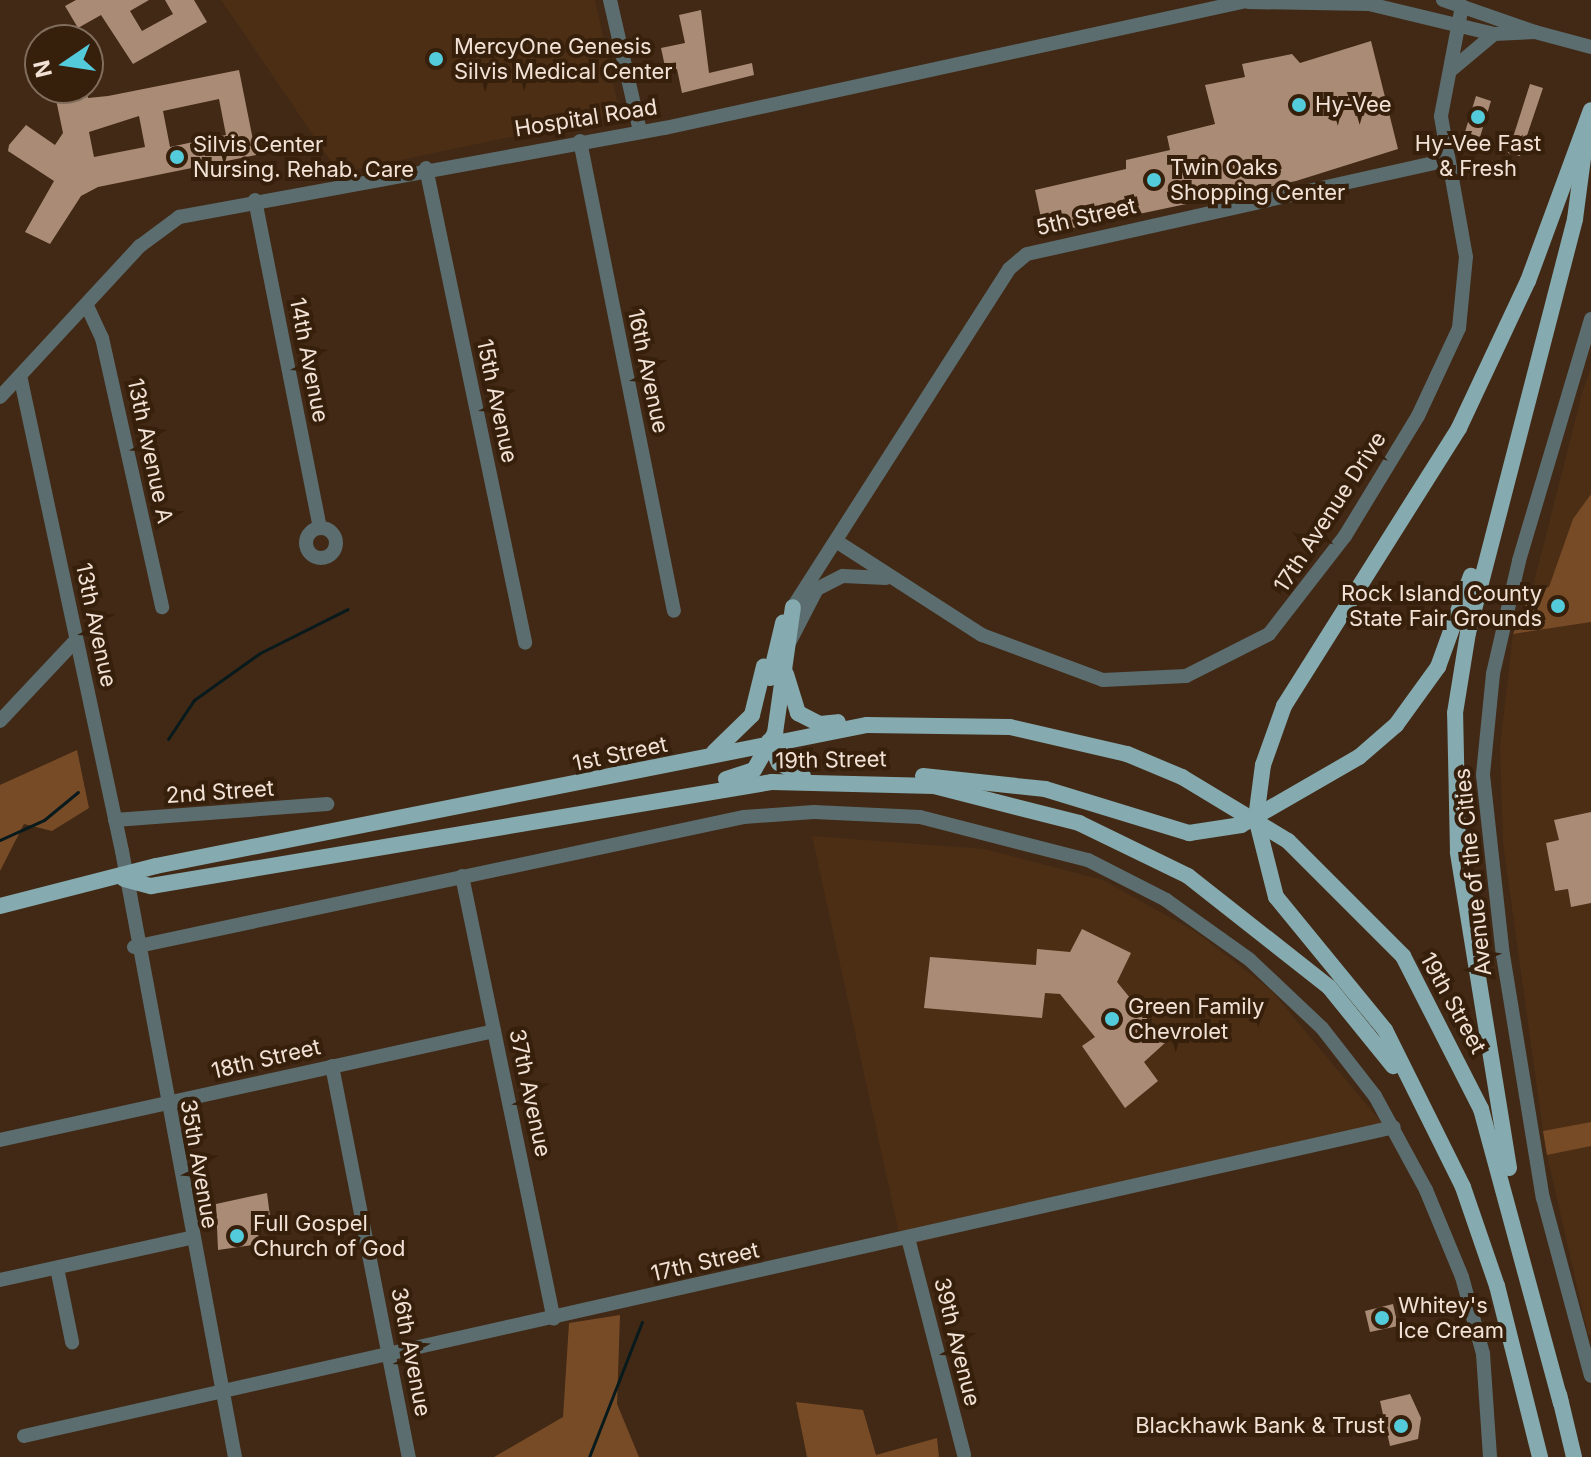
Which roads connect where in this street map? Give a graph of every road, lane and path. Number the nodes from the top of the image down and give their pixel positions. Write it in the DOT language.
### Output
graph roads {
  1 [pos="610,0"];
  2 [pos="1443,0"];
  3 [pos="1250,1"];
  4 [pos="1462,6"];
  5 [pos="1458,24"];
  6 [pos="1535,32"];
  7 [pos="1494,34"];
  8 [pos="1591,47"];
  9 [pos="1448,74"];
  10 [pos="1589,116"];
  11 [pos="640,131"];
  12 [pos="580,141"];
  13 [pos="1446,160"];
  14 [pos="426,168"];
  15 [pos="255,200"];
  16 [pos="87,306"];
  17 [pos="1591,319"];
  18 [pos="21,380"];
  19 [pos="0,397"];
  20 [pos="1514,453"];
  21 [pos="320,528"];
  22 [pos="836,541"];
  23 [pos="893,580"];
  24 [pos="162,607"];
  25 [pos="791,610"];
  26 [pos="674,611"];
  27 [pos="76,640"];
  28 [pos="525,643"];
  29 [pos="784,650"];
  30 [pos="0,721"];
  31 [pos="1068,738"];
  32 [pos="770,745"];
  33 [pos="1127,754"];
  34 [pos="702,759"];
  35 [pos="812,779"];
  36 [pos="854,779"];
  37 [pos="327,804"];
  38 [pos="1256,818"];
  39 [pos="115,820"];
  40 [pos="554,823"];
  41 [pos="462,876"];
  42 [pos="124,879"];
  43 [pos="0,906"];
  44 [pos="134,947"];
  45 [pos="494,1031"];
  46 [pos="332,1066"];
  47 [pos="166,1104"];
  48 [pos="1427,1117"];
  49 [pos="1394,1127"];
  50 [pos="0,1140"];
  51 [pos="190,1238"];
  52 [pos="908,1238"];
  53 [pos="57,1268"];
  54 [pos="0,1280"];
  55 [pos="1502,1307"];
  56 [pos="554,1319"];
  57 [pos="72,1342"];
  58 [pos="389,1356"];
  59 [pos="1591,1376"];
  60 [pos="221,1391"];
  61 [pos="1561,1403"];
  62 [pos="24,1436"];
  63 [pos="964,1455"];
  64 [pos="235,1457"];
  65 [pos="409,1457"];
  66 [pos="1490,1457"];
  67 [pos="1531,1457"];
  68 [pos="1540,1457"];
  69 [pos="1574,1457"];
  1 -- 11 [label="street"];
  2 -- 4 [label="street, Hospital Road"];
  3 -- 5 [label="street, Hospital Road"];
  3 -- 11 [label="street, Hospital Road"];
  4 -- 5 [label="street, 17th Avenue Drive"];
  4 -- 6 [label="street, Hospital Road"];
  5 -- 7 [label="street, Hospital Road"];
  5 -- 9 [label="street, 17th Avenue Drive"];
  6 -- 7 [label="street, Hospital Road"];
  6 -- 8 [label="street, Hospital Road"];
  7 -- 9 [label="street"];
  9 -- 13 [label="street, 17th Avenue Drive"];
  10 -- 20 [label="main road, Avenue of the Cities"];
  10 -- 38 [label="main road, Avenue of the Cities"];
  11 -- 12 [label="street, Hospital Road"];
  12 -- 14 [label="street, Hospital Road"];
  12 -- 26 [label="street, 16th Avenue"];
  13 -- 22 [label="street, 5th Street"];
  13 -- 23 [label="street, 17th Avenue Drive"];
  14 -- 15 [label="street, Hospital Road"];
  14 -- 28 [label="street, 15th Avenue"];
  15 -- 16 [label="street, Hospital Road"];
  15 -- 21 [label="street, 14th Avenue"];
  16 -- 18 [label="street, Hospital Road"];
  16 -- 24 [label="street, 13th Avenue A"];
  17 -- 59 [label="street, Avenue of the Cities"];
  18 -- 19 [label="street, Hospital Road"];
  18 -- 27 [label="street, 13th Avenue"];
  20 -- 38 [label="main road, Avenue of the Cities"];
  20 -- 61 [label="main road, Avenue of the Cities"];
  22 -- 23 [label="street, 17th Avenue Drive"];
  22 -- 25 [label="street"];
  23 -- 29 [label="street"];
  25 -- 29 [label="main road"];
  25 -- 32 [label="main road"];
  25 -- 34 [label="main road"];
  27 -- 30 [label="street"];
  27 -- 39 [label="street, 13th Avenue"];
  29 -- 31 [label="main road"];
  29 -- 32 [label="main road"];
  31 -- 32 [label="main road, 1st Street"];
  31 -- 33 [label="main road, 1st Street"];
  32 -- 34 [label="main road, 1st Street"];
  32 -- 35 [label="main road"];
  32 -- 40 [label="main road"];
  33 -- 38 [label="main road, 19th Street"];
  34 -- 42 [label="main road, 1st Street"];
  35 -- 36 [label="main road, 19th Street"];
  35 -- 40 [label="main road, 19th Street"];
  36 -- 38 [label="main road, Avenue of the Cities"];
  36 -- 48 [label="main road, 19th Street"];
  37 -- 39 [label="street, 2nd Street"];
  38 -- 48 [label="main road, Avenue of the Cities"];
  38 -- 61 [label="main road, 19th Street"];
  39 -- 42 [label="street, 13th Avenue"];
  40 -- 42 [label="main road, 19th Street"];
  41 -- 44 [label="street"];
  41 -- 45 [label="street, 37th Avenue"];
  41 -- 49 [label="street"];
  42 -- 43 [label="main road"];
  42 -- 44 [label="street, 35th Avenue"];
  44 -- 47 [label="street, 35th Avenue"];
  45 -- 46 [label="street, 18th Street"];
  45 -- 56 [label="street, 37th Avenue"];
  46 -- 47 [label="street, 18th Street"];
  46 -- 58 [label="street, 36th Avenue"];
  47 -- 50 [label="street, 18th Street"];
  47 -- 51 [label="street, 35th Avenue"];
  48 -- 55 [label="main road, Avenue of the Cities"];
  49 -- 52 [label="street, 17th Street"];
  49 -- 66 [label="street"];
  51 -- 53 [label="street"];
  51 -- 60 [label="street, 35th Avenue"];
  52 -- 56 [label="street, 17th Street"];
  52 -- 63 [label="street, 39th Avenue"];
  53 -- 54 [label="street"];
  53 -- 57 [label="street"];
  55 -- 67 [label="main road"];
  55 -- 68 [label="main road, Avenue of the Cities"];
  56 -- 58 [label="street, 17th Street"];
  58 -- 60 [label="street, 17th Street"];
  58 -- 65 [label="street, 36th Avenue"];
  60 -- 62 [label="street, 17th Street"];
  60 -- 64 [label="street, 35th Avenue"];
  61 -- 69 [label="main road, Avenue of the Cities"];
}
